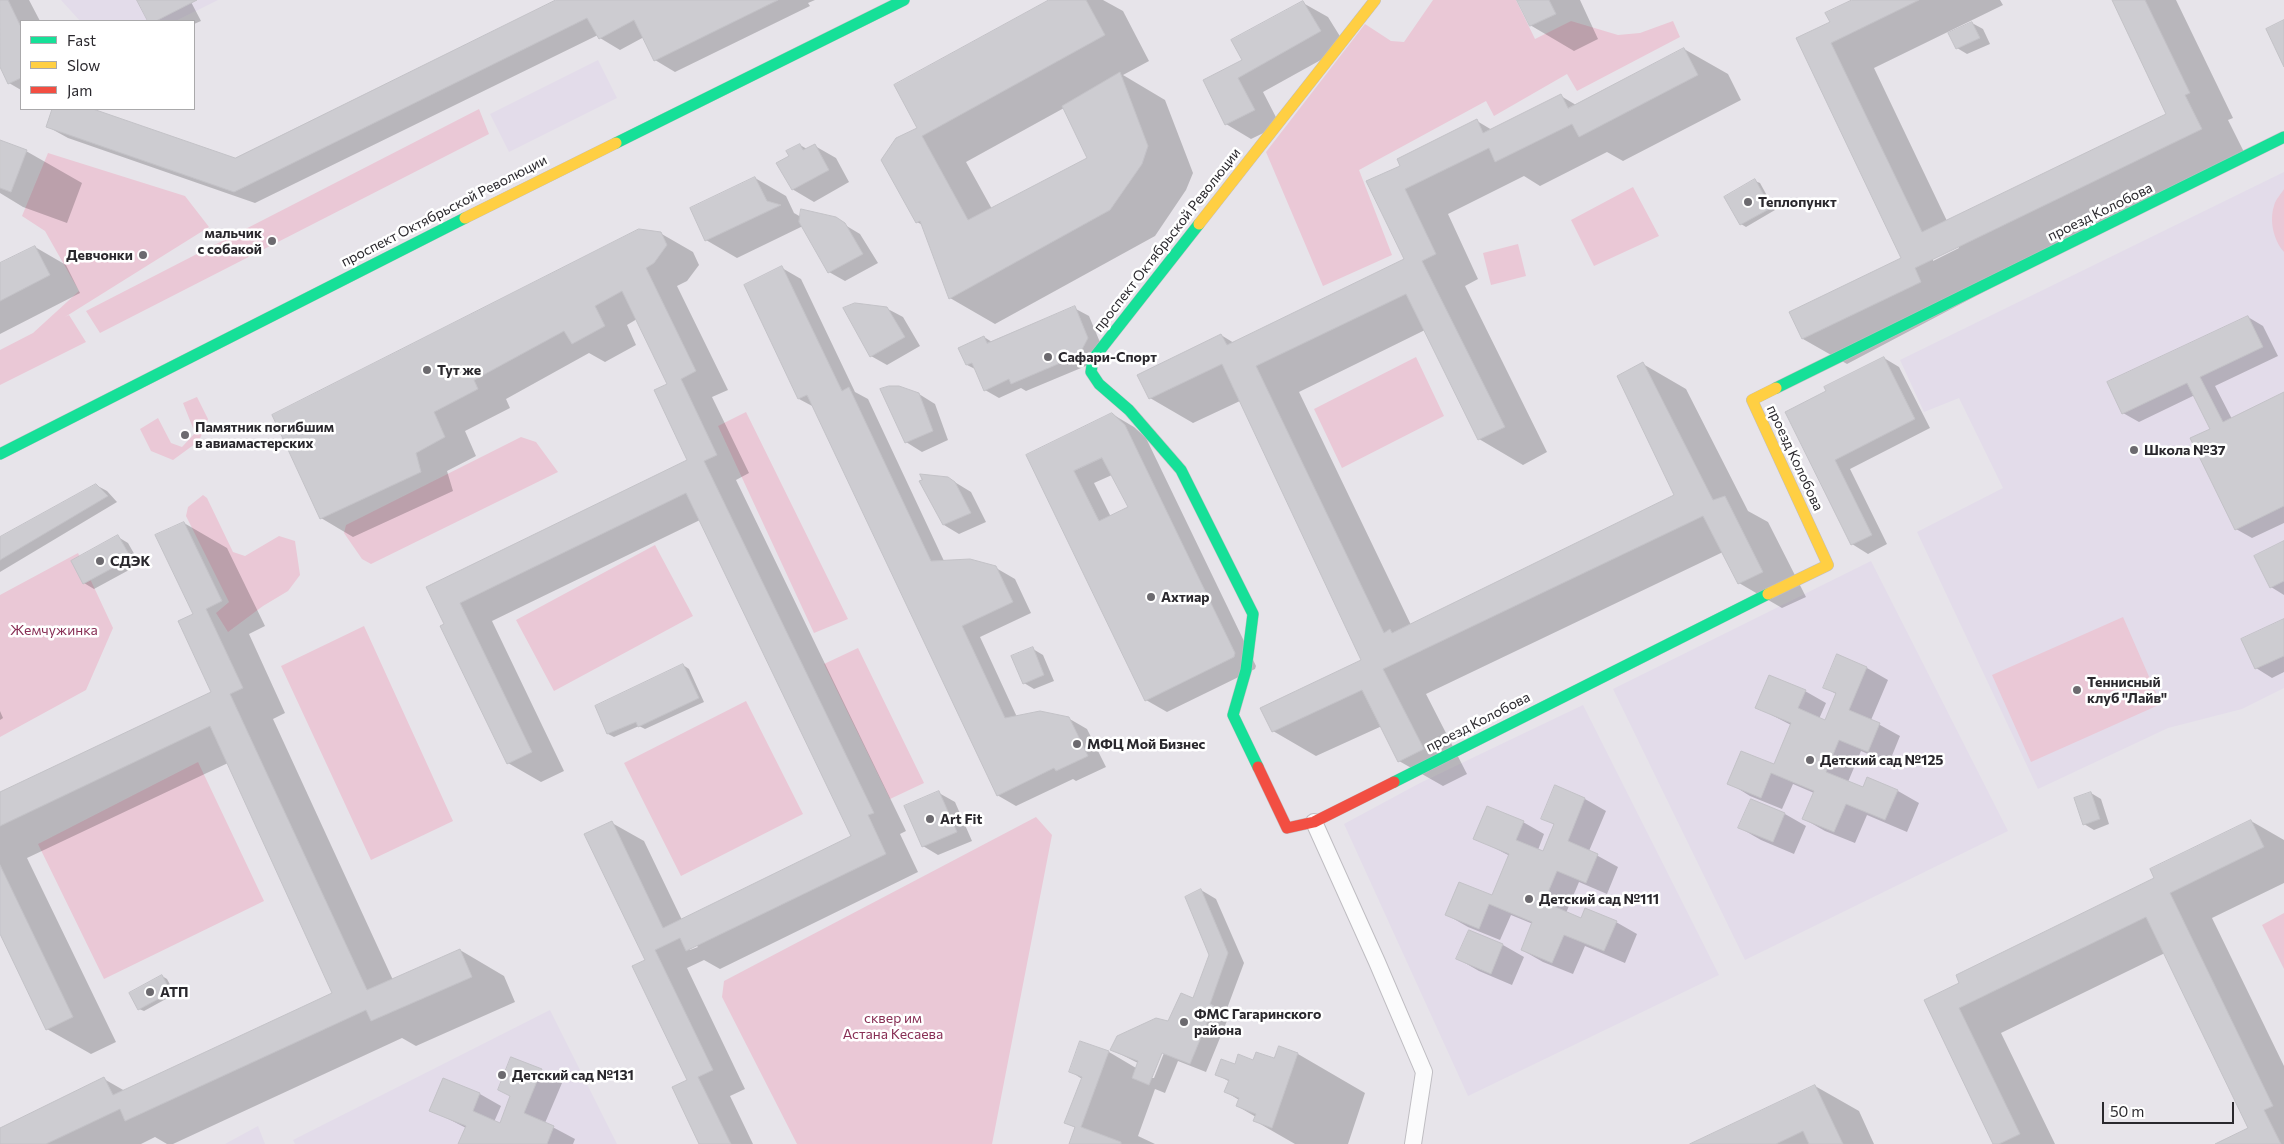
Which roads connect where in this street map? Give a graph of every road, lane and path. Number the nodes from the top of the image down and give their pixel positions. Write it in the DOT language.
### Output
graph roads {
  1 [pos="904,0"];
  2 [pos="1375,0"];
  3 [pos="2284,138"];
  4 [pos="0,454"];
  5 [pos="1314,822"];
  6 [pos="1413,1144"];
  1 -- 4 [label="street, проспект Октябрьской Революции"];
  2 -- 5 [label="street, проспект Октябрьской Революции"];
  3 -- 5 [label="street, проезд Колобова"];
  5 -- 6 [label="street"];
}
